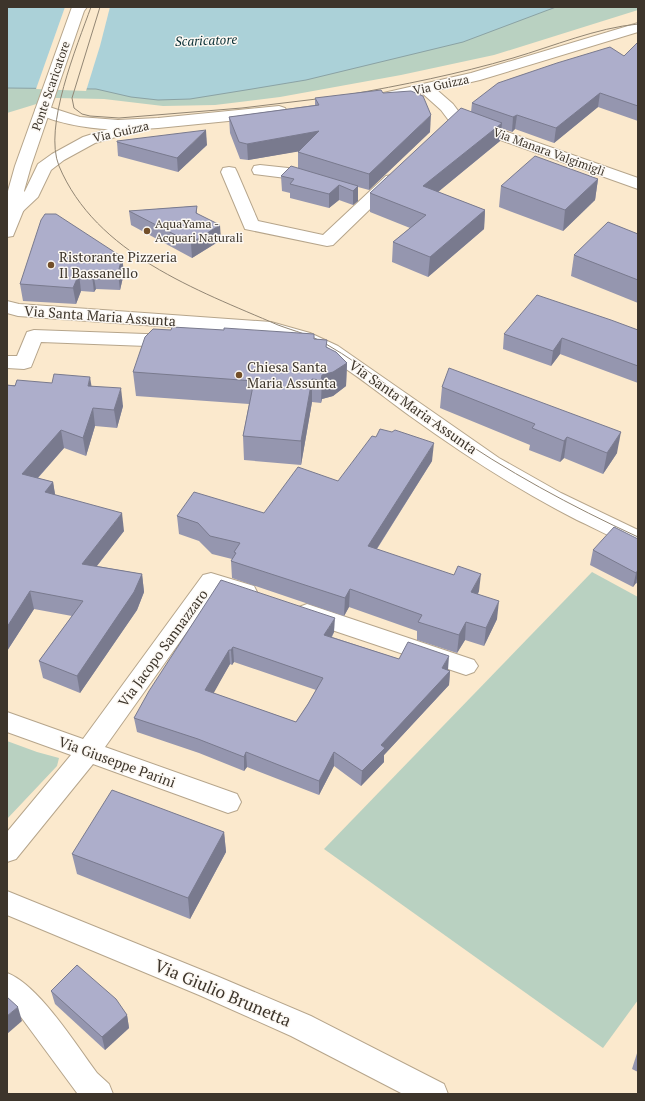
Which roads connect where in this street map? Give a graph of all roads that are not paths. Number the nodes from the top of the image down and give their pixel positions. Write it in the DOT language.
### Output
graph roads {
  1 [pos="78,8"];
  2 [pos="638,27"];
  3 [pos="638,31"];
  4 [pos="620,33"];
  5 [pos="426,89"];
  6 [pos="368,99"];
  7 [pos="45,103"];
  8 [pos="293,109"];
  9 [pos="161,123"];
  10 [pos="260,170"];
  11 [pos="229,172"];
  12 [pos="401,172"];
  13 [pos="638,184"];
  14 [pos="330,186"];
  15 [pos="15,209"];
  16 [pos="7,232"];
  17 [pos="7,307"];
  18 [pos="224,324"];
  19 [pos="7,362"];
  20 [pos="638,539"];
  21 [pos="264,598"];
  22 [pos="286,606"];
  23 [pos="466,666"];
  24 [pos="7,722"];
  25 [pos="89,751"];
  26 [pos="228,802"];
  27 [pos="7,851"];
  28 [pos="7,903"];
  29 [pos="7,986"];
  30 [pos="98,1094"];
  31 [pos="433,1094"];
  1 -- 7 [label="street, Ponte Scaricatore"];
  2 -- 4 [label="street, Via Guizza"];
  3 -- 4 [label="street, Via Guizza"];
  4 -- 5 [label="street, Via Guizza"];
  5 -- 6 [label="street, Via Guizza"];
  5 -- 13 [label="street, Via Manara Valgimigli"];
  7 -- 9 [label="street, Via Guizza"];
  7 -- 15 [label="street, Ponte Scaricatore"];
  8 -- 9 [label="street, Via Guizza"];
  9 -- 15 [label="street, Via Guizza"];
  10 -- 14 [label="street"];
  11 -- 12 [label="street"];
  15 -- 16 [label="street"];
  17 -- 18 [label="street, Via Santa Maria Assunta"];
  18 -- 19 [label="street"];
  18 -- 20 [label="street, Via Santa Maria Assunta"];
  21 -- 25 [label="street, Via Jacopo Sannazzaro"];
  22 -- 23 [label="street"];
  24 -- 25 [label="street, Via Giuseppe Parini"];
  25 -- 26 [label="street, Via Giuseppe Parini"];
  25 -- 27 [label="street, Via Jacopo Sannazzaro"];
  28 -- 31 [label="street, Via Giulio Brunetta"];
  29 -- 30 [label="street"];
}
